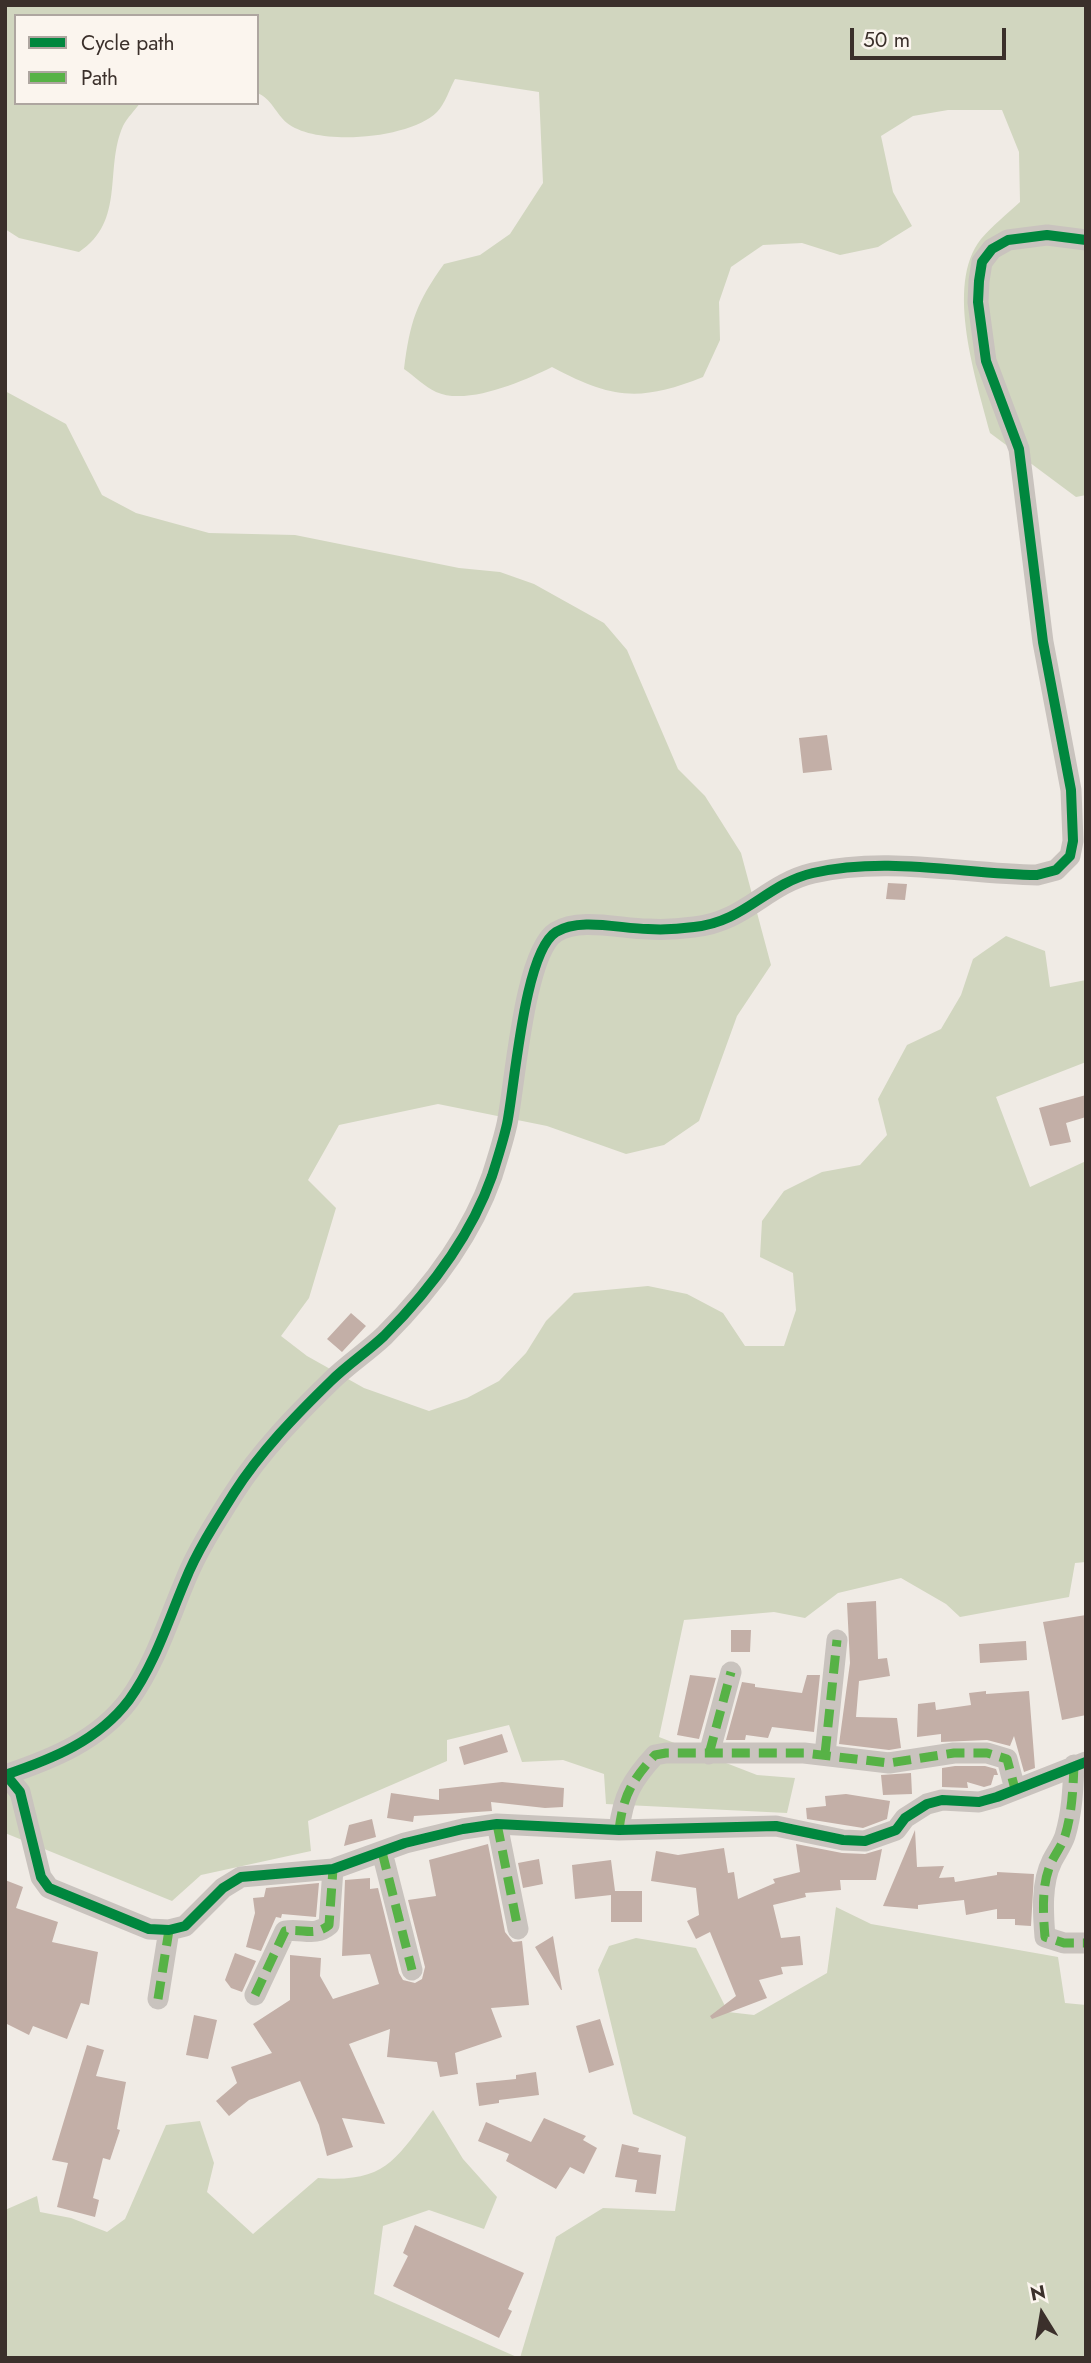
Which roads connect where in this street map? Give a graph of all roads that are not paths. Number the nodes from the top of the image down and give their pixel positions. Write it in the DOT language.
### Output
graph roads {
  1 [pos="1086,240"];
  2 [pos="837,1640"];
  3 [pos="731,1672"];
  4 [pos="709,1754"];
  5 [pos="825,1754"];
  6 [pos="1080,1764"];
  7 [pos="6,1775"];
  8 [pos="1015,1789"];
  9 [pos="497,1824"];
  10 [pos="619,1830"];
  11 [pos="382,1852"];
  12 [pos="333,1869"];
  13 [pos="518,1929"];
  14 [pos="169,1930"];
  15 [pos="1086,1943"];
  16 [pos="412,1970"];
  17 [pos="255,1995"];
  18 [pos="158,1999"];
  1 -- 7 [label="street"];
  2 -- 5 [label="street"];
  3 -- 4 [label="street"];
  4 -- 5 [label="street"];
  4 -- 10 [label="street"];
  5 -- 8 [label="street"];
  6 -- 8 [label="street"];
  6 -- 15 [label="street"];
  7 -- 14 [label="street"];
  8 -- 10 [label="street"];
  9 -- 10 [label="street"];
  9 -- 11 [label="street"];
  9 -- 13 [label="street"];
  11 -- 12 [label="street"];
  11 -- 16 [label="street"];
  12 -- 14 [label="street"];
  12 -- 17 [label="street"];
  14 -- 18 [label="street"];
}
